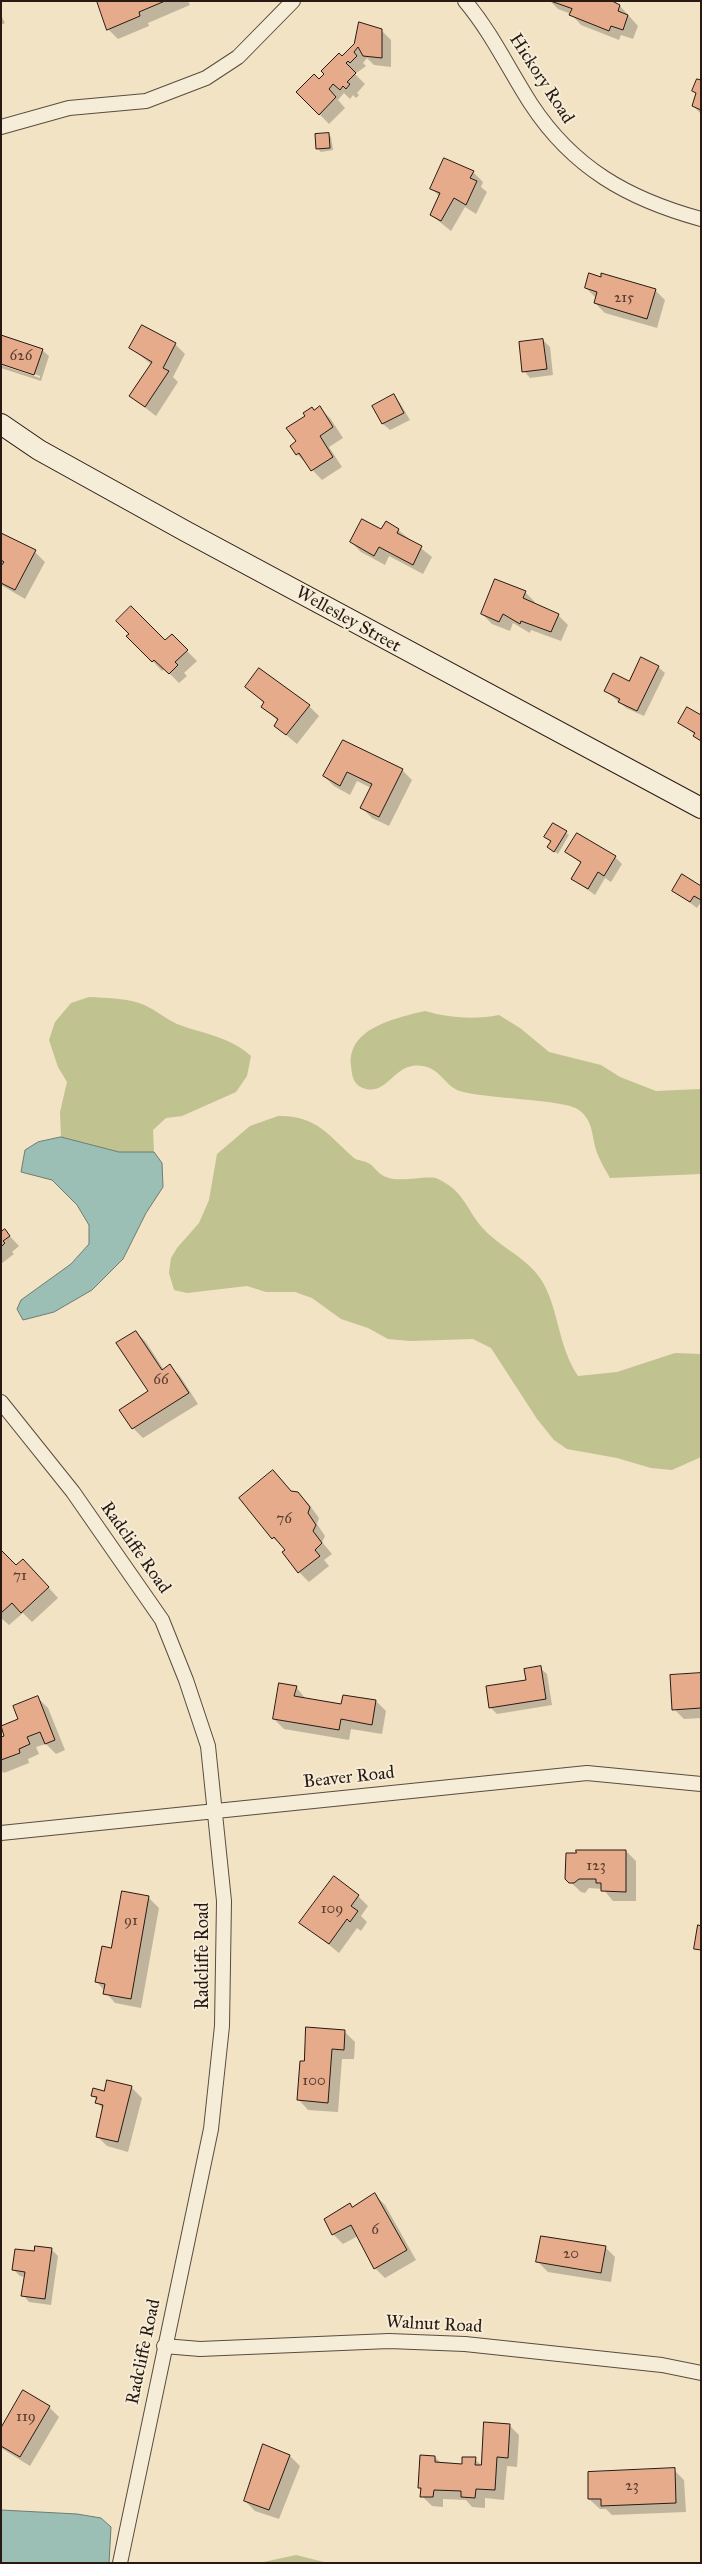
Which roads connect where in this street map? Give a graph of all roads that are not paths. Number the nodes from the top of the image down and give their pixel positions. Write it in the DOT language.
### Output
graph roads {
  1 [pos="293,1"];
  2 [pos="465,1"];
  3 [pos="1,127"];
  4 [pos="701,219"];
  5 [pos="1,424"];
  6 [pos="701,808"];
  7 [pos="1,1402"];
  8 [pos="701,1784"];
  9 [pos="214,1810"];
  10 [pos="1,1833"];
  11 [pos="164,2346"];
  12 [pos="701,2373"];
  13 [pos="120,2563"];
  1 -- 3 [label="street"];
  2 -- 4 [label="street, Hickory Road"];
  5 -- 6 [label="main road, Wellesley Street"];
  7 -- 9 [label="street, Radcliffe Road"];
  8 -- 9 [label="street, Beaver Road"];
  9 -- 10 [label="street, Beaver Road"];
  9 -- 11 [label="street, Radcliffe Road"];
  11 -- 12 [label="street, Walnut Road"];
  11 -- 13 [label="street, Radcliffe Road"];
}
